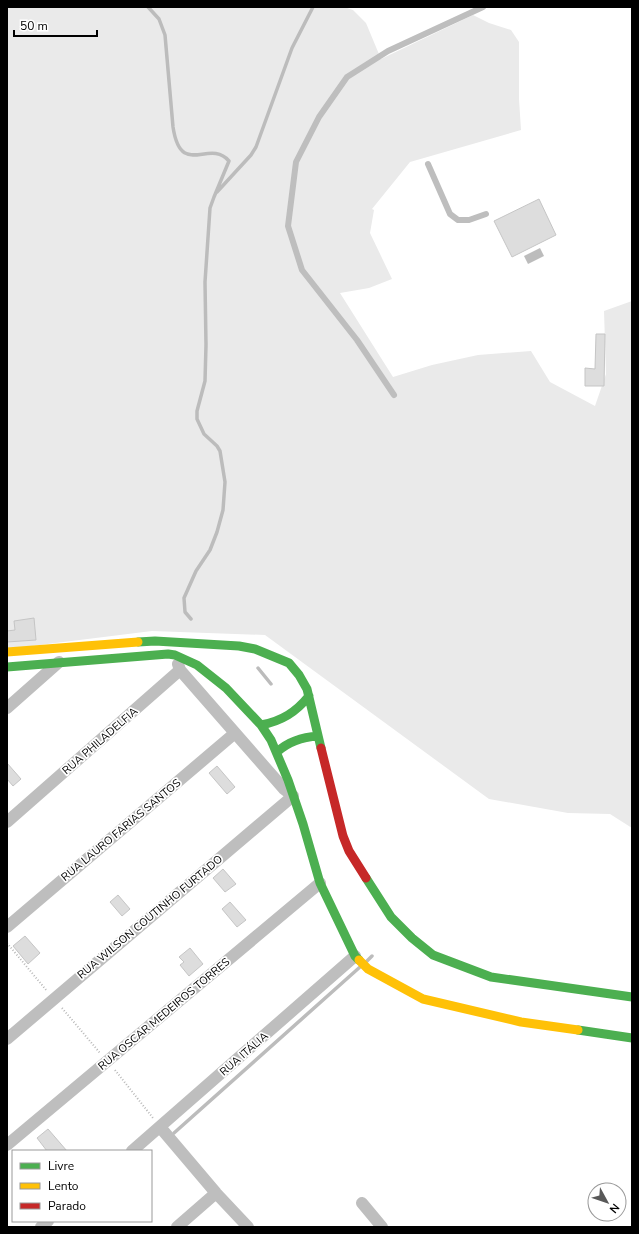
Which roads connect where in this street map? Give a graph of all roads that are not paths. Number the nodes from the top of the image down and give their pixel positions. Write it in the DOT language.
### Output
graph roads {
  1 [pos="483,7"];
  2 [pos="428,164"];
  3 [pos="486,214"];
  4 [pos="394,395"];
  5 [pos="7,652"];
  6 [pos="175,655"];
  7 [pos="59,662"];
  8 [pos="7,667"];
  9 [pos="180,670"];
  10 [pos="309,696"];
  11 [pos="7,708"];
  12 [pos="261,725"];
  13 [pos="235,733"];
  14 [pos="318,736"];
  15 [pos="277,752"];
  16 [pos="293,796"];
  17 [pos="7,822"];
  18 [pos="320,883"];
  19 [pos="7,928"];
  20 [pos="357,959"];
  21 [pos="632,997"];
  22 [pos="632,1038"];
  23 [pos="7,1039"];
  24 [pos="160,1127"];
  25 [pos="7,1145"];
  26 [pos="133,1150"];
  27 [pos="216,1193"];
  28 [pos="362,1203"];
  29 [pos="177,1227"];
  30 [pos="248,1227"];
  31 [pos="382,1227"];
  1 -- 4 [label="lane"];
  2 -- 3 [label="lane"];
  5 -- 10 [label="street"];
  6 -- 7 [label="street"];
  6 -- 9 [label="street"];
  6 -- 12 [label="street"];
  7 -- 8 [label="street"];
  7 -- 11 [label="street"];
  9 -- 13 [label="street"];
  9 -- 17 [label="street, RUA PHILADELFIA"];
  10 -- 12 [label="street"];
  10 -- 14 [label="street"];
  12 -- 15 [label="street"];
  13 -- 16 [label="street"];
  13 -- 19 [label="street, RUA LAURO FARIAS SANTOS"];
  14 -- 15 [label="street"];
  14 -- 21 [label="street"];
  15 -- 16 [label="street"];
  16 -- 18 [label="street"];
  16 -- 23 [label="street, RUA WILSON COUTINHO FURTADO"];
  18 -- 20 [label="street"];
  18 -- 25 [label="street, RUA OSCAR MEDEIROS TORRES"];
  20 -- 22 [label="street"];
  20 -- 24 [label="street, RUA ITÁLIA"];
  24 -- 26 [label="street, RUA ITÁLIA"];
  24 -- 27 [label="street"];
  27 -- 29 [label="street"];
  27 -- 30 [label="street"];
  28 -- 31 [label="street"];
}
